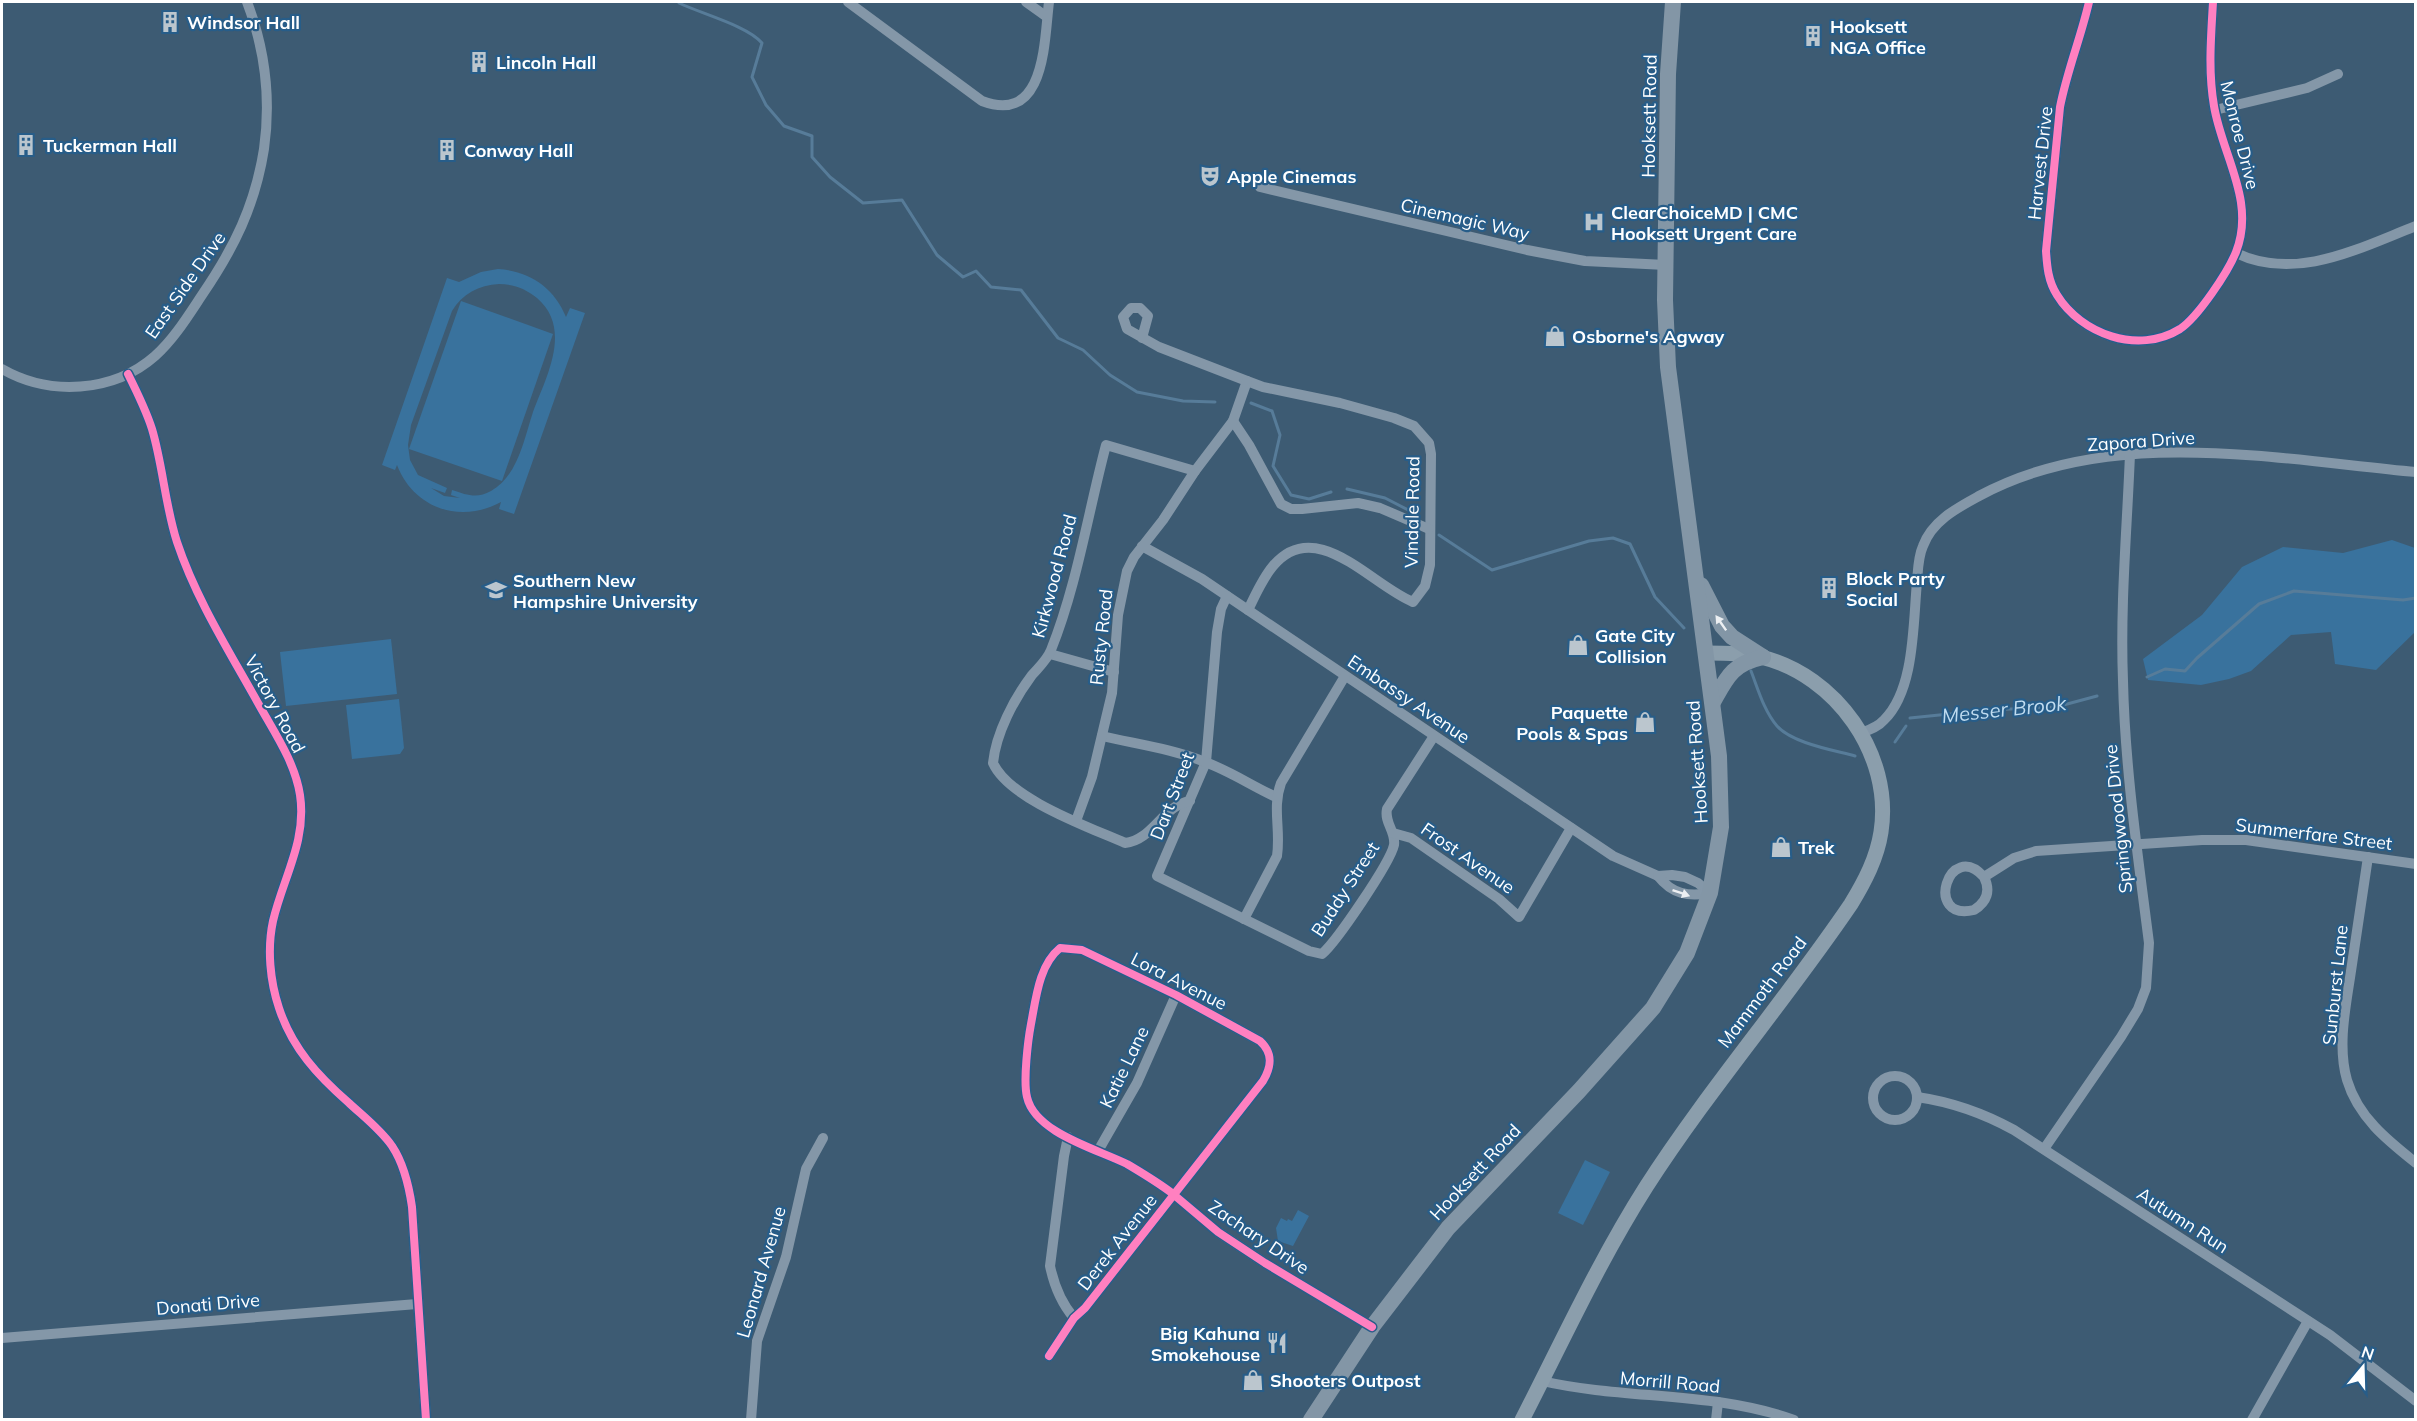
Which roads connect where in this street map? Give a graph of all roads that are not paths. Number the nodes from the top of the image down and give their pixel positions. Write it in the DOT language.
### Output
graph roads {
  1 [pos="247,2"];
  2 [pos="848,2"];
  3 [pos="1026,2"];
  4 [pos="1049,2"];
  5 [pos="1674,2"];
  6 [pos="2089,2"];
  7 [pos="2213,2"];
  8 [pos="1047,17"];
  9 [pos="2338,74"];
  10 [pos="2214,110"];
  11 [pos="1260,187"];
  12 [pos="2415,226"];
  13 [pos="2236,253"];
  14 [pos="1666,265"];
  15 [pos="2056,293"];
  16 [pos="1142,338"];
  17 [pos="2,369"];
  18 [pos="128,374"];
  19 [pos="1247,381"];
  20 [pos="1233,421"];
  21 [pos="2130,454"];
  22 [pos="1195,471"];
  23 [pos="2415,472"];
  24 [pos="1429,529"];
  25 [pos="1142,546"];
  26 [pos="1695,574"];
  27 [pos="1227,596"];
  28 [pos="1248,610"];
  29 [pos="1706,653"];
  30 [pos="1050,654"];
  31 [pos="1762,657"];
  32 [pos="1114,672"];
  33 [pos="1345,676"];
  34 [pos="1713,702"];
  35 [pos="1861,733"];
  36 [pos="1102,736"];
  37 [pos="1434,736"];
  38 [pos="1206,762"];
  39 [pos="1276,797"];
  40 [pos="1190,801"];
  41 [pos="1076,821"];
  42 [pos="1571,828"];
  43 [pos="1393,833"];
  44 [pos="2136,844"];
  45 [pos="2368,857"];
  46 [pos="2415,864"];
  47 [pos="1658,876"];
  48 [pos="1984,877"];
  49 [pos="1710,893"];
  50 [pos="1244,919"];
  51 [pos="1060,948"];
  52 [pos="1176,995"];
  53 [pos="1271,1060"];
  54 [pos="1917,1097"];
  55 [pos="1068,1137"];
  56 [pos="823,1138"];
  57 [pos="2043,1149"];
  58 [pos="1098,1150"];
  59 [pos="2415,1163"];
  60 [pos="1173,1194"];
  61 [pos="417,1304"];
  62 [pos="1074,1318"];
  63 [pos="2308,1321"];
  64 [pos="1372,1327"];
  65 [pos="2,1338"];
  66 [pos="1049,1356"];
  67 [pos="1542,1381"];
  68 [pos="2415,1401"];
  69 [pos="1718,1402"];
  70 [pos="426,1419"];
  71 [pos="751,1419"];
  72 [pos="1311,1419"];
  73 [pos="1522,1419"];
  74 [pos="1716,1419"];
  75 [pos="1794,1419"];
  76 [pos="2252,1419"];
  1 -- 18 [label="street, East Side Drive"];
  2 -- 8 [label="street"];
  3 -- 8 [label="street"];
  4 -- 8 [label="street"];
  5 -- 14 [label="main road, Hooksett Road"];
  6 -- 15 [label="street, Harvest Drive"];
  7 -- 10 [label="street, Monroe Drive"];
  9 -- 10 [label="street"];
  10 -- 13 [label="street, Monroe Drive"];
  11 -- 14 [label="street, Cinemagic Way"];
  12 -- 13 [label="street"];
  13 -- 15 [label="street, Monroe Drive"];
  14 -- 26 [label="main road, Hooksett Road"];
  16 -- 19 [label="street, Vindale Road"];
  17 -- 18 [label="street, East Side Drive"];
  18 -- 61 [label="street, Victory Road"];
  19 -- 20 [label="street, Rusty Road"];
  19 -- 24 [label="street, Vindale Road"];
  20 -- 22 [label="street, Rusty Road"];
  20 -- 24 [label="street"];
  21 -- 23 [label="street, Zapora Drive"];
  21 -- 35 [label="street, Zapora Drive"];
  21 -- 44 [label="street, Springwood Drive"];
  22 -- 25 [label="street, Rusty Road"];
  22 -- 30 [label="street, Kirkwood Road"];
  24 -- 28 [label="street, Vindale Road"];
  25 -- 27 [label="street, Embassy Avenue"];
  25 -- 32 [label="street, Rusty Road"];
  26 -- 29 [label="main road, Hooksett Road"];
  31 -- 26 [label="main road, one-way"];
  27 -- 28 [label="street, Embassy Avenue"];
  27 -- 38 [label="street, Dart Street"];
  28 -- 33 [label="street, Embassy Avenue"];
  29 -- 31 [label="main road, Mammoth Road"];
  29 -- 34 [label="main road, Hooksett Road"];
  30 -- 32 [label="street"];
  30 -- 41 [label="street, Kirkwood Road"];
  31 -- 34 [label="main road"];
  31 -- 35 [label="main road, Mammoth Road"];
  32 -- 36 [label="street, Rusty Road"];
  33 -- 37 [label="street, Embassy Avenue"];
  33 -- 39 [label="street"];
  34 -- 49 [label="main road, Hooksett Road"];
  35 -- 67 [label="main road, Mammoth Road"];
  36 -- 38 [label="street"];
  36 -- 41 [label="street, Rusty Road"];
  37 -- 42 [label="street, Embassy Avenue"];
  37 -- 43 [label="street, Buddy Street"];
  38 -- 39 [label="street"];
  38 -- 40 [label="street, Dart Street"];
  39 -- 50 [label="street"];
  40 -- 41 [label="street"];
  40 -- 50 [label="street, Dart Street"];
  42 -- 43 [label="street, Frost Avenue"];
  42 -- 47 [label="street, Embassy Avenue"];
  43 -- 50 [label="street, Buddy Street"];
  44 -- 45 [label="street, Summerfare Street"];
  44 -- 48 [label="street, Summerfare Street"];
  44 -- 57 [label="street, Springwood Drive"];
  45 -- 46 [label="street, Summerfare Street"];
  45 -- 59 [label="street, Sunburst Lane"];
  47 -- 49 [label="street, Embassy Avenue"];
  47 -- 49 [label="street, Embassy Avenue, one-way"];
  48 -- 48 [label="street"];
  49 -- 64 [label="main road, Hooksett Road"];
  51 -- 52 [label="street, Lora Avenue"];
  51 -- 55 [label="street, Zachary Drive"];
  52 -- 53 [label="street, Lora Avenue"];
  52 -- 58 [label="street, Katie Lane"];
  53 -- 60 [label="street, Derek Avenue"];
  54 -- 54 [label="street"];
  54 -- 57 [label="street, Autumn Run"];
  55 -- 58 [label="street, Zachary Drive"];
  55 -- 62 [label="street"];
  56 -- 71 [label="street, Leonard Avenue"];
  57 -- 63 [label="street, Autumn Run"];
  58 -- 60 [label="street, Zachary Drive"];
  60 -- 62 [label="street, Derek Avenue"];
  60 -- 64 [label="street, Zachary Drive"];
  61 -- 65 [label="street, Donati Drive"];
  61 -- 70 [label="street, Victory Road"];
  62 -- 66 [label="street, Derek Avenue"];
  63 -- 68 [label="street, Autumn Run"];
  63 -- 76 [label="street"];
  64 -- 72 [label="main road, Hooksett Road"];
  67 -- 69 [label="street, Morrill Road"];
  67 -- 73 [label="main road, Mammoth Road"];
  69 -- 74 [label="street"];
  69 -- 75 [label="street, Morrill Road"];
}
